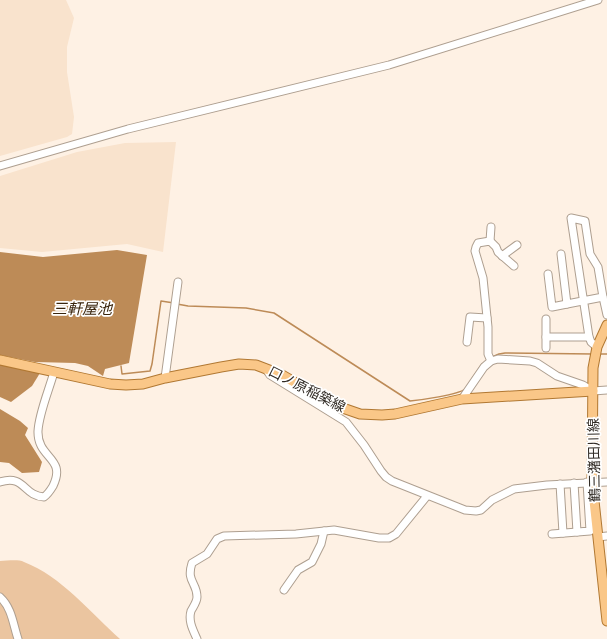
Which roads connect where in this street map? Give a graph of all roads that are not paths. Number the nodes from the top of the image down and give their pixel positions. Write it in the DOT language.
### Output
graph roads {
  1 [pos="598,0"];
  2 [pos="0,166"];
  3 [pos="491,227"];
  4 [pos="490,240"];
  5 [pos="517,245"];
  6 [pos="561,254"];
  7 [pos="502,256"];
  8 [pos="514,266"];
  9 [pos="548,274"];
  10 [pos="178,282"];
  11 [pos="602,297"];
  12 [pos="583,301"];
  13 [pos="567,304"];
  14 [pos="607,315"];
  15 [pos="487,318"];
  16 [pos="546,319"];
  17 [pos="607,325"];
  18 [pos="546,337"];
  19 [pos="589,337"];
  20 [pos="467,342"];
  21 [pos="597,347"];
  22 [pos="546,348"];
  23 [pos="0,360"];
  24 [pos="491,361"];
  25 [pos="265,368"];
  26 [pos="54,372"];
  27 [pos="165,378"];
  28 [pos="607,390"];
  29 [pos="594,391"];
  30 [pos="462,399"];
  31 [pos="0,482"];
  32 [pos="590,482"];
  33 [pos="607,482"];
  34 [pos="574,483"];
  35 [pos="560,484"];
  36 [pos="427,496"];
  37 [pos="324,531"];
  38 [pos="576,532"];
  39 [pos="562,533"];
  40 [pos="552,534"];
  41 [pos="603,539"];
  42 [pos="605,586"];
  43 [pos="284,590"];
  44 [pos="0,597"];
  45 [pos="607,621"];
  46 [pos="18,639"];
  47 [pos="197,639"];
  1 -- 2 [label="street"];
  3 -- 4 [label="street"];
  4 -- 7 [label="street"];
  4 -- 15 [label="street"];
  5 -- 7 [label="street"];
  6 -- 13 [label="street"];
  7 -- 8 [label="street"];
  9 -- 13 [label="street"];
  10 -- 27 [label="street"];
  11 -- 12 [label="street"];
  11 -- 12 [label="street"];
  11 -- 14 [label="street"];
  12 -- 13 [label="street"];
  12 -- 19 [label="street"];
  15 -- 20 [label="street"];
  15 -- 24 [label="street"];
  16 -- 18 [label="street"];
  17 -- 21 [label="main road, 鶴三潴田川線"];
  18 -- 19 [label="street"];
  18 -- 22 [label="street"];
  19 -- 21 [label="street"];
  21 -- 29 [label="main road, 鶴三潴田川線"];
  23 -- 26 [label="main road, 口ノ原稲築線"];
  24 -- 29 [label="street"];
  24 -- 30 [label="street"];
  25 -- 27 [label="main road, 口ノ原稲築線"];
  25 -- 30 [label="main road, 口ノ原稲築線"];
  25 -- 36 [label="street"];
  26 -- 27 [label="main road, 口ノ原稲築線"];
  26 -- 31 [label="street"];
  28 -- 29 [label="street"];
  29 -- 30 [label="main road, 口ノ原稲築線"];
  29 -- 32 [label="main road, 鶴三潴田川線"];
  32 -- 33 [label="street"];
  32 -- 34 [label="street"];
  32 -- 38 [label="street"];
  32 -- 41 [label="main road, 鶴三潴田川線"];
  34 -- 35 [label="street"];
  34 -- 38 [label="street"];
  35 -- 36 [label="street"];
  35 -- 39 [label="street"];
  36 -- 37 [label="street"];
  37 -- 43 [label="street"];
  37 -- 47 [label="street"];
  38 -- 39 [label="street"];
  39 -- 40 [label="street"];
  41 -- 42 [label="main road, 鶴三潴田川線"];
  42 -- 45 [label="main road, 鶴三潴田川線"];
  44 -- 46 [label="street"];
}
